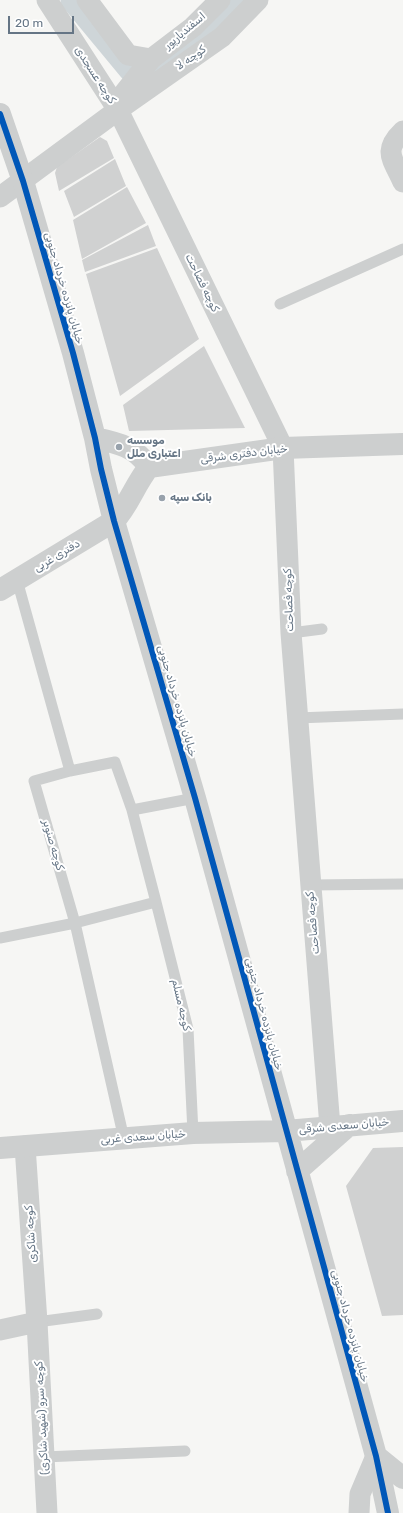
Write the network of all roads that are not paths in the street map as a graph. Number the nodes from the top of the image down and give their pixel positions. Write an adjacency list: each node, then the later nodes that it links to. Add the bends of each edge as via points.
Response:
1 (47, 0): 6 (street, کوچه عسجدی)
2 (87, 0): 5 (street, via 128,55)
3 (220, 0): 5 (street, اسفندیارپور, via 193,27)
4 (258, 0): 6 (street, کوچه لا, via 222,36)
5 (150, 59): 6 (street, اسفندیارپور)
6 (121, 101): 9 (street); 16 (street, کوچه فصاحت)
7 (0, 114): 9 (street, خیابان پانزده خرداد جنوبی)
8 (403, 132): 10 (street, via 390,148)
9 (23, 181): 11 (street); 14 (street, خیابان پانزده خرداد جنوبی)
10 (403, 182)
11 (0, 197)
12 (403, 249): 13 (lane)
13 (280, 304)
14 (95, 438): 17 (street, via 130,449 142,457); 18 (street, خیابان پانزده خرداد جنوبی)
15 (403, 444): 16 (street, خیابان دفتری شرقی)
16 (283, 448): 17 (street, خیابان دفتری شرقی); 21 (street, کوچه فصاحت)
17 (150, 467): 18 (street)
18 (114, 521): 19 (street, دفتری غربی); 25 (street, خیابان پانزده خرداد جنوبی)
19 (9, 585): 24 (lane)
20 (322, 629): 21 (lane)
21 (291, 633): 23 (street, کوچه فصاحت)
22 (403, 714): 23 (lane)
23 (297, 718): 28 (street, کوچه فصاحت)
24 (70, 771): 26 (lane, کوچه مسلم, via 115,762); 30 (lane, کوچه صنوبر, via 34,780)
25 (195, 798): 26 (lane); 34 (street, خیابان پانزده خرداد جنوبی)
26 (132, 810): 29 (lane, کوچه مسلم)
27 (403, 884): 28 (lane)
28 (310, 885): 33 (street, کوچه فصاحت)
29 (156, 902): 30 (lane); 35 (lane, کوچه مسلم, via 188,1029)
30 (75, 923): 31 (lane); 36 (lane, کوچه صنوبر)
31 (0, 938)
32 (403, 1121): 33 (street, خیابان سعدی شرقی)
33 (340, 1126): 34 (street, خیابان سعدی شرقی); 39 (street)
34 (286, 1131): 35 (street, خیابان سعدی غربی); 39 (street, خیابان پانزده خرداد جنوبی)
35 (193, 1133): 36 (street, خیابان سعدی غربی)
36 (124, 1139): 37 (street, خیابان سعدی غربی)
37 (25, 1146): 38 (street, خیابان سعدی غربی); 41 (street, کوچه شاکری)
38 (0, 1148)
39 (297, 1171): 44 (street, خیابان پانزده خرداد جنوبی)
40 (97, 1314): 41 (lane)
41 (37, 1322): 42 (street); 45 (street, کوچه سرو (شهید شاکری))
42 (0, 1330)
43 (185, 1451): 45 (lane)
44 (376, 1456): 46 (street); 48 (street, via 360,1494); 49 (street, خیابان پانزده خرداد جنوبی)
45 (44, 1457): 47 (street, کوچه سرو (شهید شاکری))
46 (403, 1478)
47 (47, 1513)
48 (359, 1513)
49 (388, 1513)

